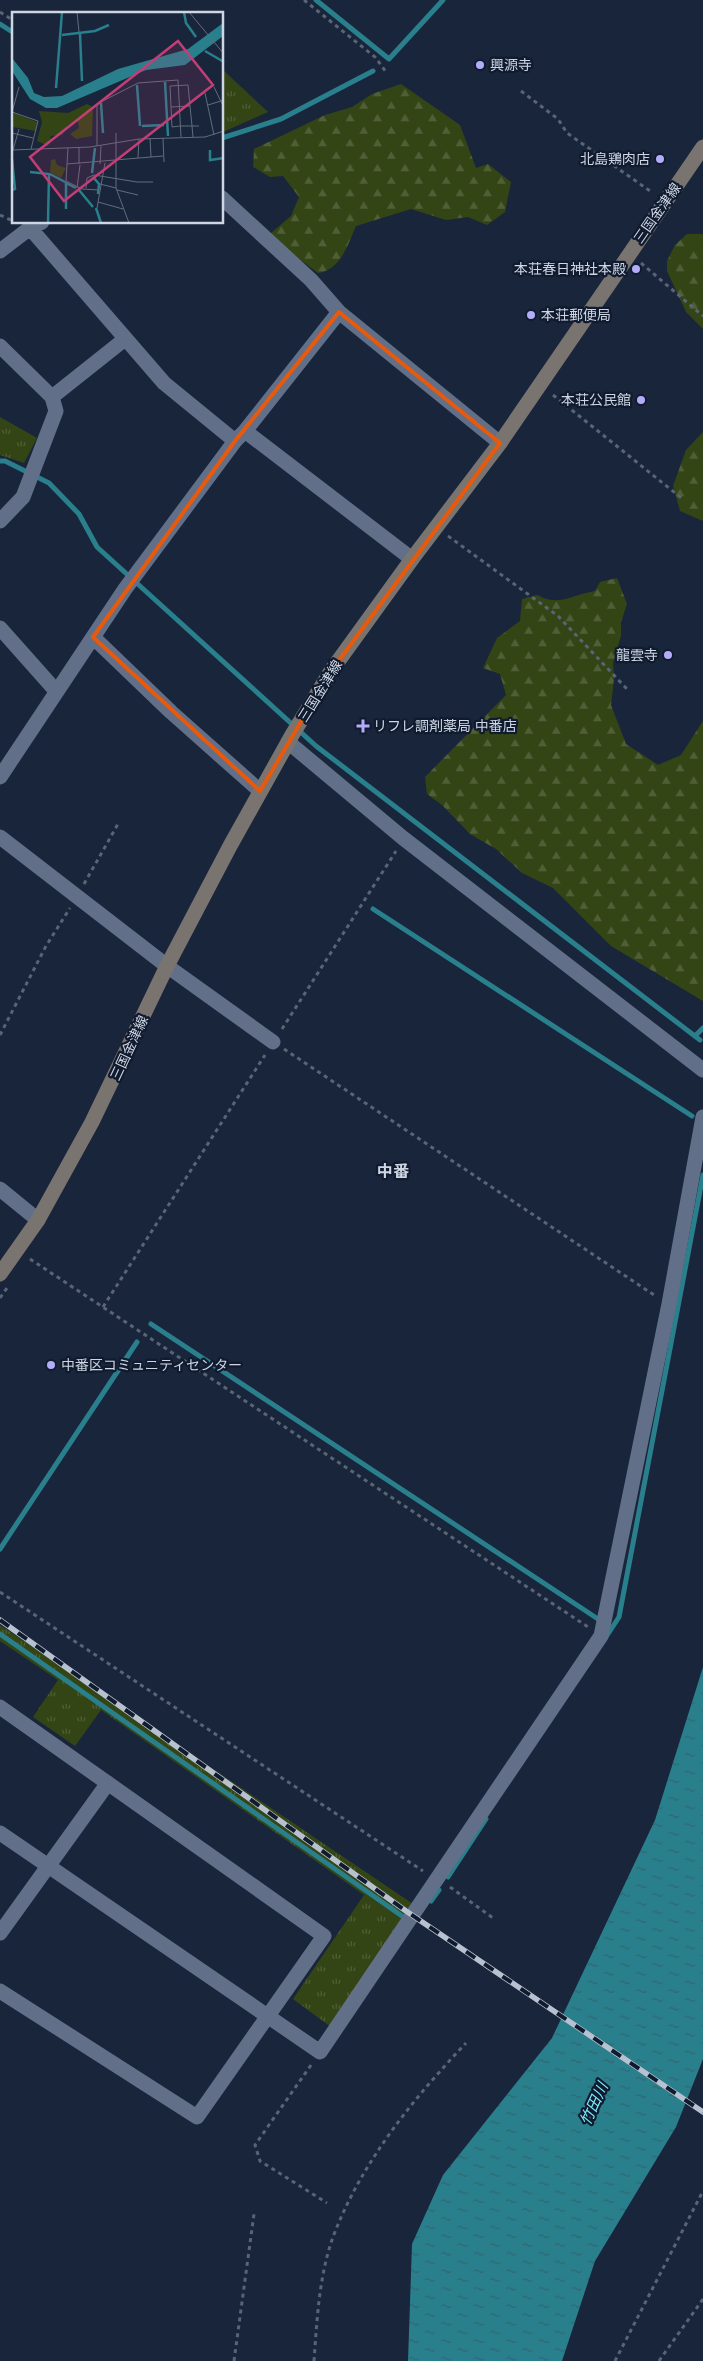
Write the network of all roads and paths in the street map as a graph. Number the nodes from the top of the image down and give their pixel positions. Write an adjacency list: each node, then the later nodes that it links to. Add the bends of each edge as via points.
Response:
1 (304, 0): 4 (path, via 375,57)
2 (0, 12): 3 (path)
3 (12, 20)
4 (386, 72)
5 (521, 91): 8 (path, via 558,119 567,133)
6 (703, 147): 8 (main road, 三国金津線)
7 (224, 200): 14 (street, via 312,280)
8 (666, 202): 13 (main road, 三国金津線)
9 (0, 215): 10 (path)
10 (12, 220)
11 (36, 225): 12 (street); 16 (street)
12 (0, 251)
13 (629, 253): 15 (path); 18 (main road, 三国金津線)
14 (339, 312): 20 (street); 21 (street)
15 (703, 316)
16 (125, 339): 19 (street); 20 (street, via 164,383)
17 (0, 346): 19 (street)
18 (540, 385): 21 (main road, 三国金津線); 22 (path)
19 (52, 397): 23 (street, via 56,411 23,497)
20 (240, 436): 25 (street); 27 (street)
21 (500, 444): 24 (main road, 三国金津線)
22 (684, 500)
23 (0, 522)
24 (437, 528): 25 (main road, 三国金津線); 28 (path, via 558,616)
25 (412, 559): 30 (main road, 三国金津線, via 331,671)
26 (0, 628): 29 (street)
27 (93, 637): 29 (street); 32 (street)
28 (627, 689)
29 (56, 692): 31 (street)
30 (290, 739): 32 (main road, 三国金津線); 35 (street)
31 (0, 777)
32 (260, 791): 37 (main road, 三国金津線)
33 (118, 824): 36 (path)
34 (0, 837): 36 (street)
35 (403, 838): 39 (path); 40 (street)
36 (77, 897): 37 (street); 38 (path, via 46,946)
37 (167, 966): 39 (street); 43 (main road, 三国金津線, via 115,1076)
38 (0, 1035)
39 (273, 1042): 46 (path); 47 (path)
40 (703, 1070)
41 (703, 1117): 46 (street)
42 (0, 1189): 43 (street)
43 (38, 1220): 44 (main road, 三国金津線)
44 (16, 1250): 45 (main road, 三国金津線); 47 (path)
45 (0, 1274)
46 (669, 1304): 49 (street)
47 (103, 1307): 49 (path)
48 (0, 1592): 54 (path)
49 (601, 1636): 54 (street)
50 (0, 1707): 51 (street)
51 (108, 1783): 53 (street); 58 (street, via 324,1936)
52 (0, 1833): 53 (street)
53 (48, 1866): 56 (street); 58 (street)
54 (438, 1879): 55 (path); 60 (street)
55 (493, 1918)
56 (0, 1933)
57 (0, 1991): 58 (street, via 197,2117)
58 (268, 2018): 60 (street)
59 (466, 2043): 66 (path, via 402,2116 356,2189 334,2237 324,2271)
60 (320, 2052): 62 (path, via 255,2145 260,2161)
61 (703, 2191): 67 (path)
62 (326, 2203)
63 (254, 2214): 65 (path)
64 (703, 2299): 68 (path)
65 (234, 2361)
66 (314, 2361)
67 (615, 2361)
68 (659, 2361)

